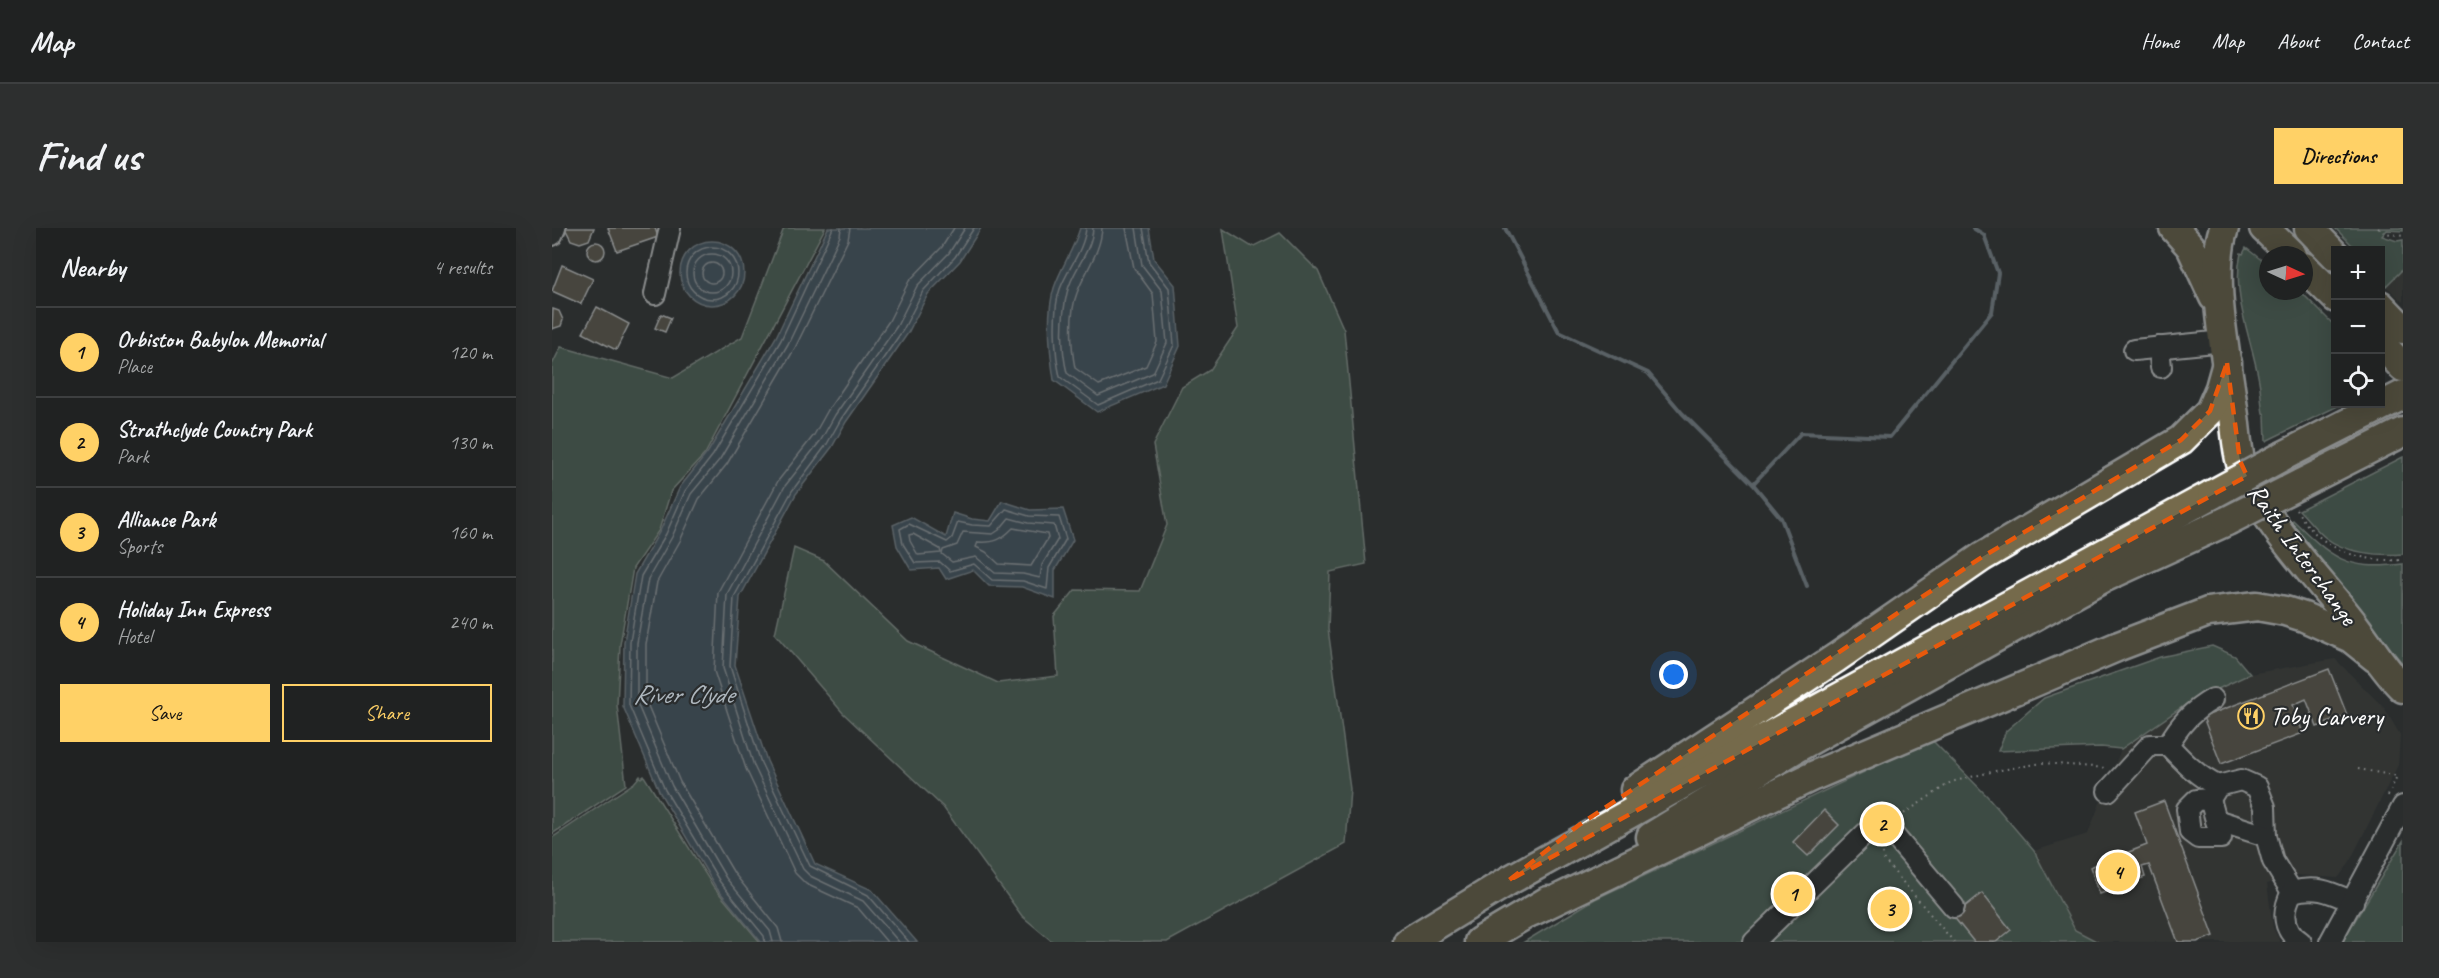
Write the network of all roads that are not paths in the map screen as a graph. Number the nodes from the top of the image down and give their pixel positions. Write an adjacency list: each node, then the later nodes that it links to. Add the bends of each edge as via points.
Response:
1 (555, 228): 7 (street)
2 (670, 228): 12 (street)
3 (2174, 228): 14 (highway, via 2198,259)
4 (2264, 228): 8 (highway)
5 (2309, 228): 9 (highway)
6 (2222, 234): 14 (highway, Raith Interchange, via 2218,253)
7 (552, 235)
8 (2283, 246)
9 (2331, 251)
10 (2313, 276): 11 (highway)
11 (2331, 293)
12 (655, 294)
13 (2385, 310): 15 (highway)
14 (2220, 313): 19 (highway, Raith Interchange)
15 (2403, 329)
16 (2159, 348): 18 (street); 19 (street); 20 (street)
17 (2385, 348): 21 (highway)
18 (2134, 350)
19 (2226, 352): 24 (highway, Raith Interchange, via 2240,461 2254,491); 33 (highway, via 2220,388 2210,411 2181,440 1982,557 1712,741 1579,825)
20 (2161, 367)
21 (2403, 367)
22 (2401, 396): 33 (highway, bridge, via 2029,592)
23 (2403, 432): 37 (highway, bridge, via 2228,521 2103,578 1796,748)
24 (2376, 658): 25 (highway, Raith Interchange); 37 (highway, via 2351,638 2285,611 2257,606 2208,612 1813,776)
25 (2402, 688)
26 (2212, 699): 27 (street, via 2193,711)
27 (2168, 745): 28 (street, via 2150,745); 29 (street)
28 (2108, 791)
29 (2214, 792): 31 (street); 31 (street, via 2187,809 2190,832 2198,838 2221,837); 32 (street, via 2241,780 2258,787 2265,807)
30 (2403, 806): 35 (street)
31 (2216, 820): 32 (street)
32 (2266, 836): 34 (street, via 2273,861)
33 (1508, 881): 38 (highway)
34 (2292, 892): 35 (street, via 2307,888 2328,891); 41 (street, via 2284,919 2288,930)
35 (2353, 902): 42 (street)
36 (1954, 907): 40 (street, via 1882,826 1871,828)
37 (1533, 910): 39 (highway)
38 (1408, 942)
39 (1479, 942)
40 (1754, 942)
41 (2301, 942)
42 (2331, 942)

